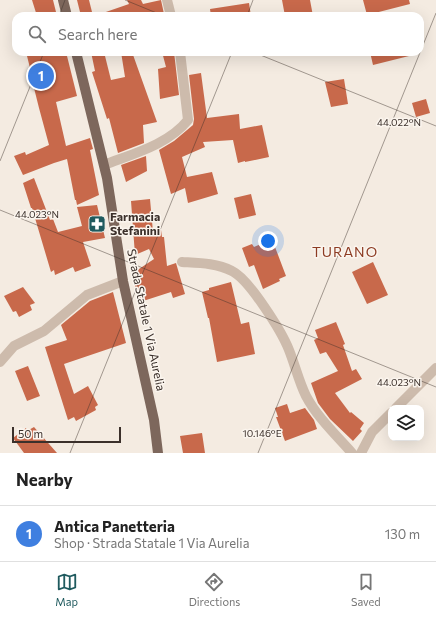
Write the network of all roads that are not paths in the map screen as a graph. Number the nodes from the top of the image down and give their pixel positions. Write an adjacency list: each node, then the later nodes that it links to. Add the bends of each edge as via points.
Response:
1 (63, 0): 3 (main road)
2 (167, 0): 4 (street)
3 (66, 12)
4 (170, 12)
5 (77, 56): 7 (main road, Strada Statale 1 Via Aurelia)
6 (180, 56): 7 (street, via 188,120 171,136)
7 (104, 165): 9 (main road, Strada Statale 1 Via Aurelia)
8 (182, 262): 16 (street, via 210,263 234,271 246,282 289,348 305,394 313,407)
9 (123, 281): 10 (street, via 87,295 44,331); 15 (main road, Strada Statale 1 Via Aurelia, via 154,420)
10 (4, 350): 11 (street)
11 (0, 362)
12 (436, 368): 13 (street)
13 (399, 405)
14 (388, 415): 17 (street, via 372,432)
15 (158, 453)
16 (352, 453)
17 (361, 453)

